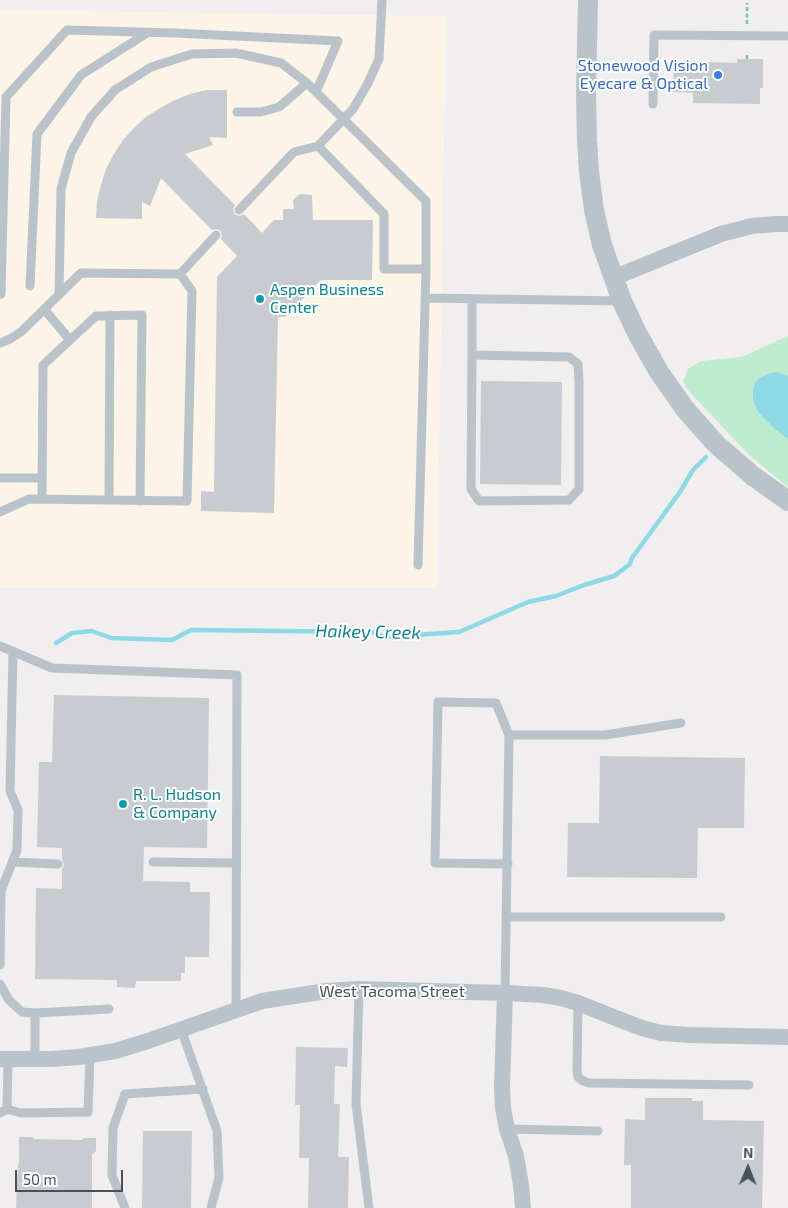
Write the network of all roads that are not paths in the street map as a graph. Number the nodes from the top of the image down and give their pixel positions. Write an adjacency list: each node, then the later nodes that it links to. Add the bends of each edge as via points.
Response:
1 (382, 0): 9 (lane, via 379,59 353,109)
2 (588, 0): 16 (street, via 586,94 589,172 602,246)
3 (147, 33): 6 (lane, via 338,41); 17 (lane, via 81,75 37,134); 18 (lane, via 66,30 6,97)
4 (788, 36): 7 (lane, via 654,35)
5 (306, 84): 6 (lane); 8 (lane, via 279,106 261,112); 19 (lane, via 281,62 236,53 192,54 151,67 115,90 91,117 70,153 61,189)
6 (316, 92): 9 (lane)
7 (653, 104)
8 (237, 112)
9 (343, 119): 10 (lane); 14 (lane, via 426,201)
10 (318, 146): 11 (lane, via 294,152); 14 (lane, via 384,214 384,268)
11 (239, 210)
12 (788, 224): 16 (street, via 752,226 721,234)
13 (216, 235): 15 (lane)
14 (426, 269): 20 (lane)
15 (180, 274): 19 (lane, via 81,273); 32 (lane, via 192,291 187,501)
16 (613, 278): 22 (street)
17 (30, 286)
18 (1, 294)
19 (59, 295): 23 (lane)
20 (425, 298): 21 (lane); 35 (lane)
21 (472, 299): 22 (lane); 27 (lane)
22 (622, 301): 33 (street, via 659,372 685,409 716,444)
23 (44, 309): 25 (lane); 26 (lane, via 22,331)
24 (110, 315): 25 (lane, via 96,316); 31 (lane); 32 (lane, via 142,315)
25 (70, 340): 29 (lane, via 44,365)
26 (0, 343)
27 (472, 355): 27 (lane, via 471,490 479,501 569,500 579,490 578,364 568,357)
28 (0, 478): 29 (lane)
29 (42, 478): 30 (lane)
30 (42, 499): 31 (lane); 34 (lane, via 29,499)
31 (109, 500): 32 (lane)
32 (140, 501)
33 (788, 501)
34 (0, 512)
35 (418, 565)
36 (0, 646): 37 (lane)
37 (13, 651): 40 (lane, via 10,791 18,810 17,850); 42 (lane, via 52,668 237,675)
38 (681, 723): 39 (lane, via 605,735)
39 (509, 735): 44 (lane); 44 (lane, via 496,703 438,702 435,863)
40 (12, 862): 43 (lane); 47 (lane, via 1,891)
41 (153, 862): 42 (lane)
42 (236, 863): 53 (lane)
43 (58, 864)
44 (508, 864): 46 (lane)
45 (721, 916): 46 (lane)
46 (506, 917): 50 (lane)
47 (0, 965)
48 (0, 984): 54 (lane, via 9,1000 22,1012)
49 (359, 990): 50 (street, West Tacoma Street); 53 (street, West Tacoma Street, via 326,990 294,995); 67 (lane, via 356,1104)
50 (504, 993): 51 (street, West Tacoma Street, via 543,995); 63 (street, via 502,1087)
51 (578, 1003): 56 (street, West Tacoma Street, via 661,1032); 60 (lane, via 577,1071 583,1081)
52 (108, 1009): 54 (lane)
53 (236, 1010): 55 (street, West Tacoma Street)
54 (35, 1013): 59 (lane)
55 (181, 1029): 57 (street, West Tacoma Street); 61 (lane)
56 (788, 1036)
57 (90, 1056): 59 (street, West Tacoma Street); 62 (lane, via 88,1112)
58 (4, 1059): 59 (street, West Tacoma Street); 62 (lane)
59 (35, 1059)
60 (749, 1086)
61 (203, 1089): 65 (lane, via 125,1094 113,1128 112,1175); 66 (lane, via 217,1131 219,1178)
62 (3, 1111)
63 (507, 1129): 64 (lane); 68 (street, via 516,1156)
64 (598, 1131)
65 (125, 1208)
66 (211, 1208)
67 (369, 1208)
68 (523, 1208)

